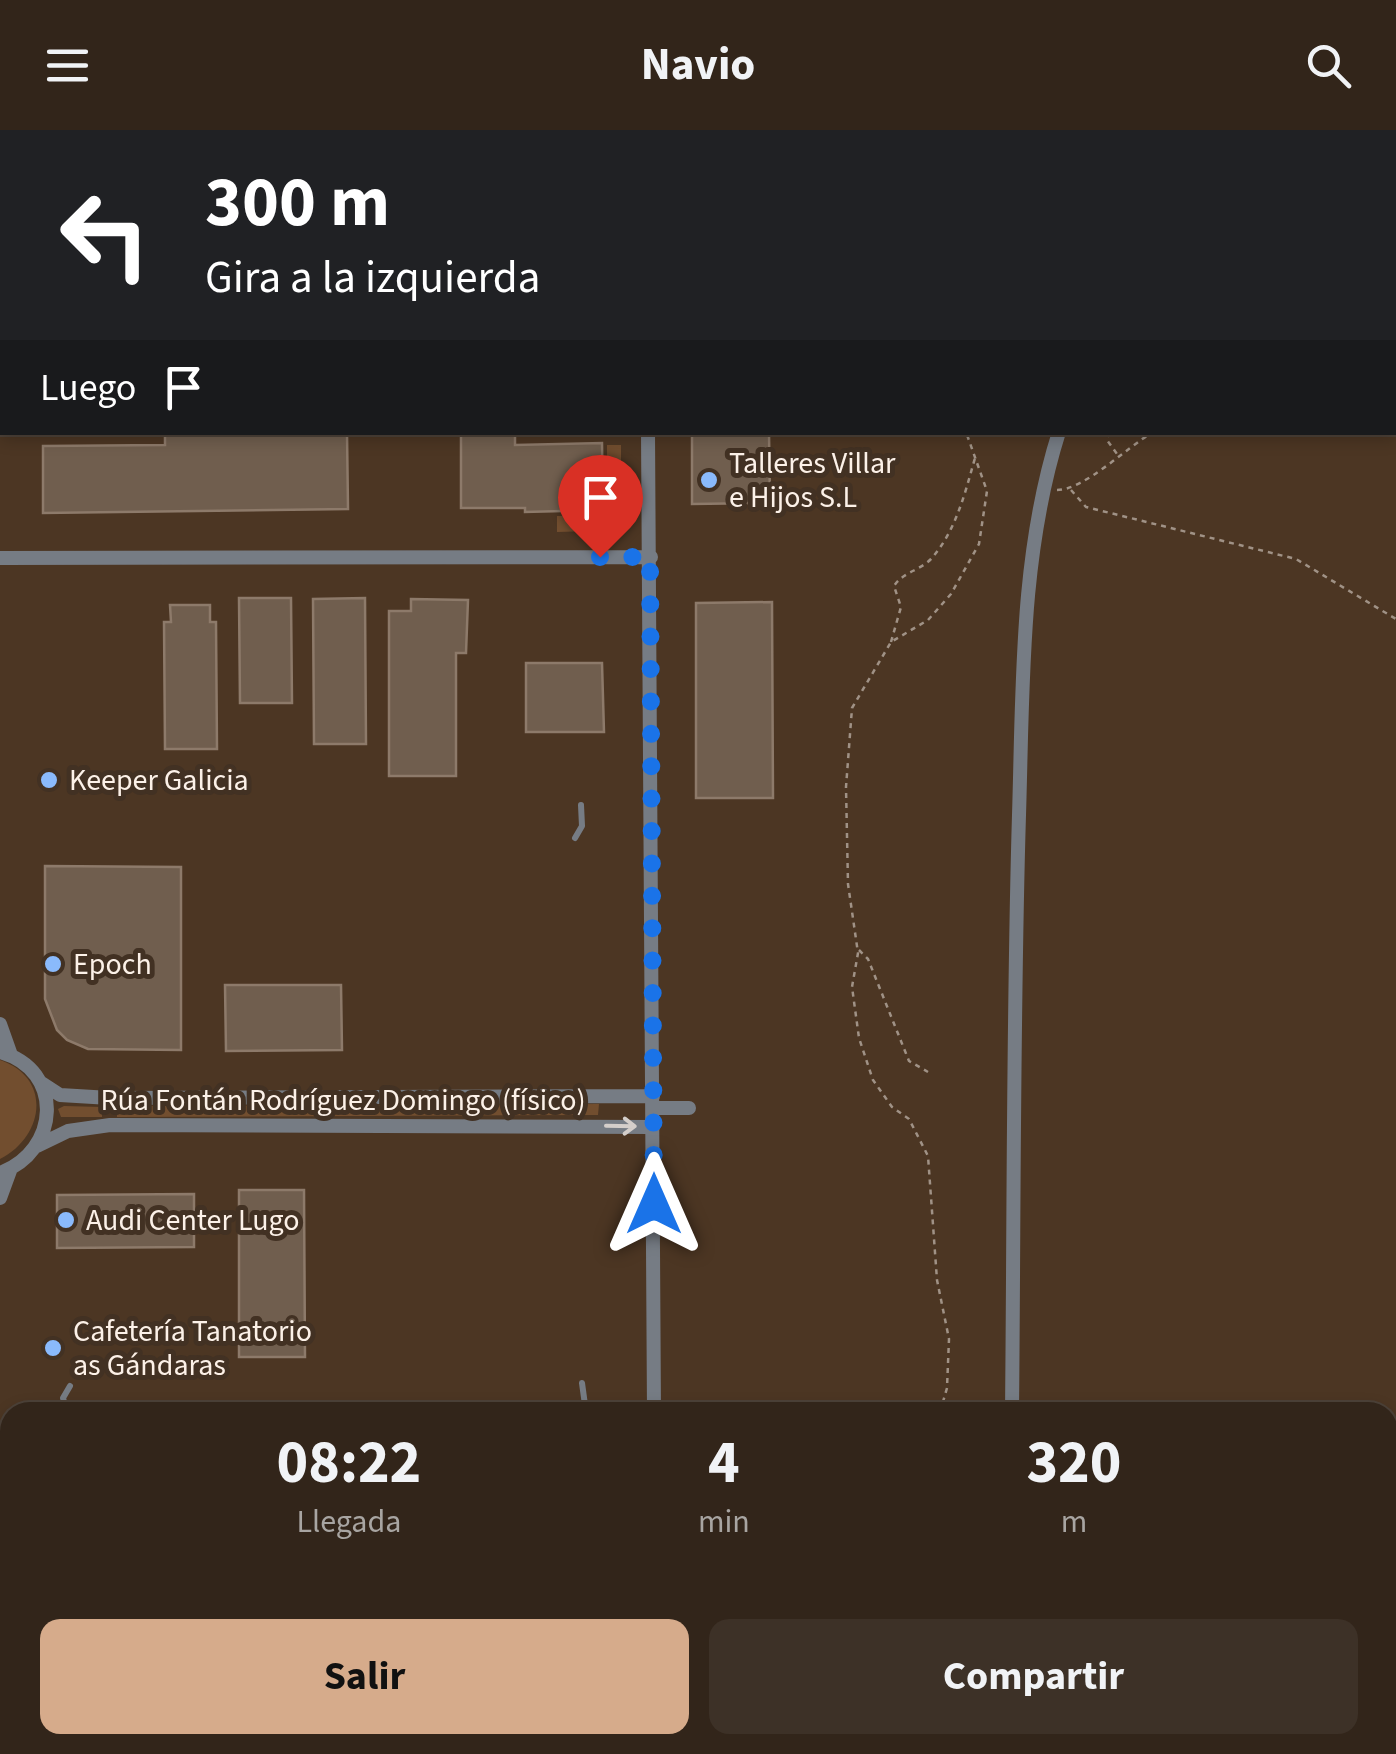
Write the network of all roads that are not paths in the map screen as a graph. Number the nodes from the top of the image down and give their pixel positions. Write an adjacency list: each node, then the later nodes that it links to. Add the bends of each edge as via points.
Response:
1 (648, 435): 3 (street)
2 (1058, 435): 21 (street, via 1031,564 1024,659)
3 (650, 557): 4 (street); 10 (street)
4 (0, 558)
5 (581, 805): 6 (lane)
6 (575, 838)
7 (0, 1024): 8 (street)
8 (6, 1053): 9 (street)
9 (40, 1082): 10 (street, Rúa Fontán Rodríguez Domingo (físico), via 60,1095 110,1098); 13 (street, via 47,1121)
10 (653, 1102): 11 (street, Rúa Fontán Rodríguez Domingo (físico)); 12 (street)
11 (690, 1108)
12 (653, 1127): 13 (street, Rúa Fontán Rodríguez Domingo (físico), one-way to 12, via 68,1131 110,1125); 20 (street)
13 (37, 1146): 14 (street, Rúa Fontán Rodríguez Domingo (físico))
14 (6, 1170): 15 (street)
15 (0, 1198)
16 (582, 1383): 19 (lane)
17 (70, 1386): 18 (lane)
18 (64, 1402)
19 (585, 1402)
20 (654, 1402)
21 (1012, 1402)

